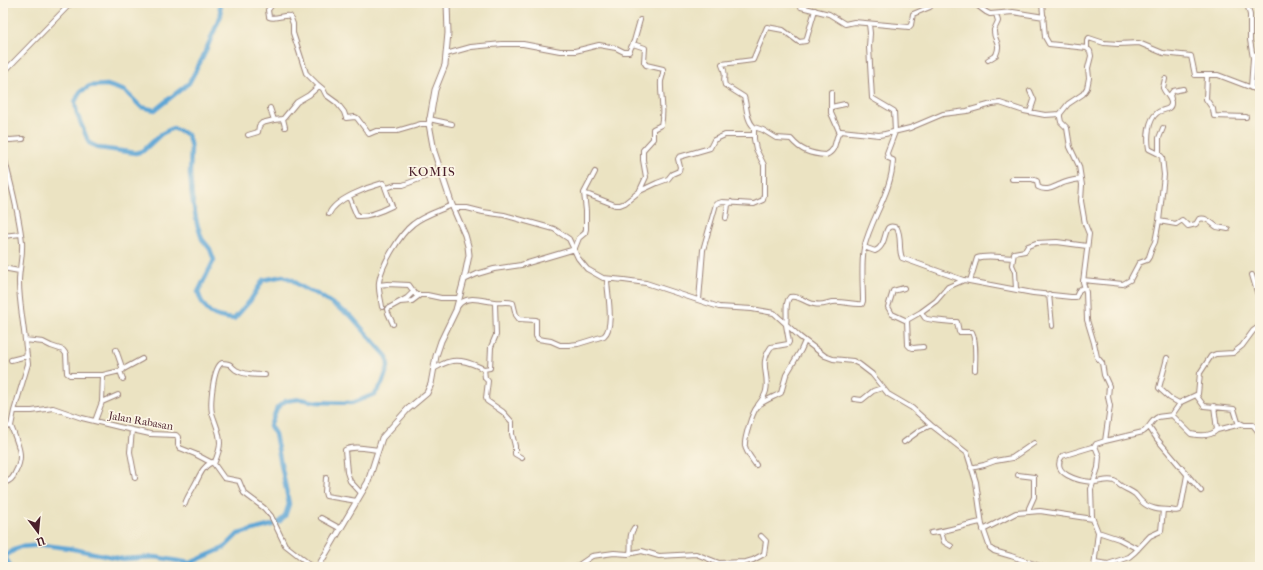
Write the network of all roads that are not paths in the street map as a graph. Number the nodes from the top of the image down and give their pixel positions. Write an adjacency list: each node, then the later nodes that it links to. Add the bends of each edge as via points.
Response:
1 (71, 3): 20 (street)
2 (272, 3): 23 (street, via 268,10 270,18 288,15 291,17 292,32 306,70)
3 (447, 3): 16 (main road)
4 (799, 3): 9 (street, via 801,7)
5 (932, 3): 13 (street, via 930,7 913,14 909,27)
6 (974, 3): 10 (street, via 986,12)
7 (1042, 3): 11 (street)
8 (1247, 3): 18 (street)
9 (815, 10): 13 (street, via 829,14 845,24); 43 (street, via 806,41 799,42 783,30 768,27 753,60 722,64 726,73 725,85 744,97)
10 (996, 14): 11 (street, via 1013,12); 19 (street, via 998,21 994,33 999,48 996,55)
11 (1044, 17): 15 (street, via 1045,38 1049,44)
12 (640, 20): 14 (street)
13 (869, 24): 46 (street, via 872,98 894,111)
14 (633, 44): 16 (street, via 627,53 599,45 575,51 560,51 523,44 502,44 471,47); 59 (street, via 645,48 646,65 664,71 661,82 662,121 661,125 652,128 653,139 643,150 646,177)
15 (1087, 48): 21 (street, via 1090,38 1104,43 1139,43 1163,53 1191,56 1194,75); 34 (street, via 1091,56 1087,88)
16 (446, 54): 39 (main road)
17 (1260, 54): 18 (street)
18 (1253, 55): 24 (street)
19 (988, 60)
20 (3, 73)
21 (1207, 76): 24 (street, via 1218,75); 35 (street, via 1206,99 1213,109 1214,116)
22 (1165, 79): 29 (street, via 1163,88)
23 (319, 86): 38 (street, via 297,102); 39 (street, via 338,103 346,118 357,118 369,134 376,131 397,131)
24 (1251, 88): 27 (street)
25 (1183, 89): 29 (street, via 1172,92)
26 (1030, 91): 33 (street, via 1034,100)
27 (1260, 91)
28 (831, 92): 31 (street)
29 (1170, 102): 52 (street, via 1168,109 1156,113 1150,124 1149,149)
30 (845, 104): 31 (street)
31 (831, 107): 45 (street)
32 (270, 108): 37 (street)
33 (1030, 112): 34 (street); 46 (street, via 992,104 943,114)
34 (1060, 114): 57 (street, via 1061,122 1068,131 1072,152 1079,164)
35 (1246, 117)
36 (3, 118): 40 (street)
37 (274, 120): 38 (street); 47 (street, via 262,123 258,132)
38 (283, 120): 42 (street)
39 (429, 122): 41 (street); 54 (main road, via 434,151)
40 (3, 124)
41 (452, 124)
42 (285, 127)
43 (754, 127): 45 (street, via 776,138 791,139 801,149 824,155 835,148); 48 (street)
44 (1163, 128): 52 (street, via 1159,138)
45 (839, 131): 46 (street, via 879,135)
46 (895, 132): 71 (street, via 887,153 888,158 893,160 890,180)
47 (248, 135)
48 (754, 135): 59 (street, via 726,135 714,140 710,148 679,157 679,171 672,174 668,180 657,182); 62 (street, via 756,148 764,165 763,200 754,204)
49 (3, 139): 50 (street)
50 (23, 139)
51 (3, 152): 53 (street)
52 (1159, 154): 66 (street, via 1163,160 1164,175)
53 (4, 160): 68 (street)
54 (441, 171): 58 (street, via 403,185); 63 (main road)
55 (595, 172): 60 (street)
56 (1012, 179): 57 (street, via 1032,179 1043,190)
57 (1081, 179): 70 (street, via 1081,201 1089,234)
58 (386, 187): 61 (street, via 382,183); 61 (street, via 392,206 379,212 357,216)
59 (640, 191): 60 (street, via 625,203 615,205)
60 (584, 193): 72 (street, via 586,229)
61 (349, 197): 64 (street, via 333,207)
62 (731, 202): 65 (street); 90 (street, via 716,204 703,250)
63 (453, 206): 72 (street, via 504,215 554,228 565,235); 78 (main road, via 468,246 469,255); 82 (street, via 416,222 408,229 390,254)
64 (329, 214)
65 (726, 218)
66 (1159, 221): 67 (street, via 1176,224 1182,220 1188,226 1203,218 1217,227); 80 (street, via 1149,257 1138,264 1130,280 1119,285)
67 (1228, 229)
68 (21, 234): 69 (street); 75 (street, via 22,254)
69 (3, 236)
70 (1087, 246): 73 (street, via 1063,242 1036,243 1028,246 1025,251 1014,253); 80 (street)
71 (864, 247): 79 (street, via 875,251 879,248 885,239 887,228 892,226 899,231 902,258); 99 (street, via 862,304 832,302 822,305 790,297 787,301)
72 (575, 248): 77 (street, via 578,258 587,269); 78 (street, via 521,265 494,269)
73 (1013, 258): 81 (street, via 977,258); 85 (street)
74 (3, 268): 75 (street)
75 (19, 271): 102 (street)
76 (1252, 275): 93 (street)
77 (607, 279): 90 (street, via 646,283); 92 (street, via 610,301 607,333 578,344 560,345 538,339 536,320 519,319 513,303)
78 (464, 280): 89 (main road)
79 (964, 280): 81 (street); 96 (street, via 948,288)
80 (1083, 280): 83 (street)
81 (970, 281): 85 (street)
82 (379, 285): 86 (street, via 409,286); 94 (street)
83 (1084, 287): 87 (street, via 1074,297); 136 (street, via 1087,320 1097,357 1102,363 1109,386 1110,406)
84 (904, 288): 97 (street, via 893,291 888,307 892,314)
85 (1016, 289): 87 (street)
86 (413, 292): 88 (street); 91 (street)
87 (1049, 294): 100 (street)
88 (421, 295): 89 (street); 91 (street, via 412,301)
89 (459, 298): 95 (main road)
90 (699, 300): 99 (street, via 719,307 764,311 774,314)
91 (400, 302): 98 (street, via 387,310)
92 (495, 302): 95 (street, via 469,299 462,302); 111 (street, via 496,335 491,347 490,368)
93 (1260, 302)
94 (382, 307)
95 (456, 310): 110 (main road, via 441,341)
96 (921, 312): 97 (street); 113 (street, via 928,320 956,322 959,332 972,332)
97 (907, 321): 104 (street, via 908,344 913,348)
98 (393, 324)
99 (786, 324): 103 (street); 124 (street, via 788,344 771,347 765,358 767,390)
100 (1052, 326)
101 (1260, 326): 118 (street, via 1233,353 1211,356 1200,373)
102 (25, 340): 106 (street); 115 (street, via 43,342 62,349 66,354 68,374)
103 (805, 340): 117 (street, via 829,358 859,364 872,374); 124 (street, via 786,375 781,393)
104 (923, 346)
105 (116, 350): 112 (street)
106 (28, 356): 109 (street); 125 (street, via 27,369)
107 (1167, 358): 122 (street, via 1159,388)
108 (142, 359): 112 (street)
109 (11, 360)
110 (433, 369): 111 (street, via 446,362 464,361); 140 (main road, via 431,384 423,397 384,435)
111 (484, 369): 141 (street, via 488,381 487,401 512,422 515,454)
112 (122, 370): 115 (street); 116 (street)
113 (975, 370)
114 (265, 374): 142 (street, via 253,375 236,370 230,364 219,365 214,376 212,410 220,442 219,452)
115 (103, 375): 121 (street)
116 (123, 379)
117 (882, 388): 120 (street, via 872,391 862,400); 130 (street, via 890,396 912,408)
118 (1196, 395): 122 (street); 123 (street, via 1204,406)
119 (118, 396): 121 (street)
120 (854, 399)
121 (102, 402): 127 (street)
122 (1179, 403): 126 (street)
123 (1214, 406): 128 (street, via 1234,409 1237,421); 134 (street)
124 (757, 407): 143 (street, via 745,444)
125 (14, 411): 127 (street, Jalan Rabasan, via 53,408); 129 (street)
126 (1172, 415): 132 (street, via 1157,418); 134 (street, via 1191,434 1209,435)
127 (95, 421): 133 (street, Jalan Rabasan)
128 (1242, 424): 134 (street); 135 (street, via 1253,424)
129 (11, 426): 131 (street); 150 (street, via 20,462 14,478)
130 (931, 426): 137 (street); 144 (street, via 966,452)
131 (3, 427)
132 (1148, 427): 136 (street, via 1143,432); 146 (street)
133 (132, 430): 142 (street, Jalan Rabasan, via 176,436 180,448); 147 (street, via 130,452)
134 (1217, 430)
135 (1260, 434)
136 (1105, 440): 139 (street)
137 (904, 442)
138 (1034, 443): 144 (street, via 1012,458)
139 (1095, 446): 149 (street, via 1099,462); 149 (street, via 1067,453 1060,459 1062,473)
140 (378, 450): 152 (main road, via 370,477); 152 (street, via 345,450 349,479)
141 (522, 458)
142 (213, 463): 154 (street, via 204,466); 172 (street, Jalan Rabasan, via 224,478 239,481 244,493 266,511 274,522 285,545)
143 (756, 465)
144 (971, 468): 159 (street, via 976,482)
145 (1018, 475): 156 (street, via 1034,478 1034,499)
146 (1187, 475): 151 (street); 155 (street, via 1181,508 1177,511)
147 (135, 478)
148 (326, 478): 153 (street, via 326,495)
149 (1093, 482): 155 (street, via 1115,481 1134,493 1145,505); 158 (street)
150 (3, 483)
151 (1201, 491)
152 (361, 493): 153 (main road)
153 (357, 501): 161 (main road)
154 (184, 504)
155 (1163, 510): 168 (street, via 1162,531 1150,536)
156 (1029, 512): 158 (street, via 1037,510); 162 (street, via 1016,513)
157 (321, 518): 161 (street)
158 (1093, 519): 164 (street)
159 (981, 522): 162 (street); 163 (street)
160 (634, 528): 169 (street, via 630,536)
161 (341, 529): 173 (main road)
162 (983, 530): 176 (street, via 992,550)
163 (941, 532): 165 (street); 167 (street, via 944,542)
164 (1098, 532): 168 (street); 171 (street)
165 (931, 533)
166 (761, 536): 170 (street, via 766,541 764,555 753,560)
167 (951, 546)
168 (1138, 549): 171 (street, via 1129,557)
169 (630, 553): 170 (street, via 642,551 659,556 696,554 719,563); 174 (street, via 614,552 594,556)
170 (733, 562): 175 (street)
171 (1095, 565)
172 (313, 567)
173 (318, 567)
174 (576, 567)
175 (735, 567)
176 (1043, 567)

